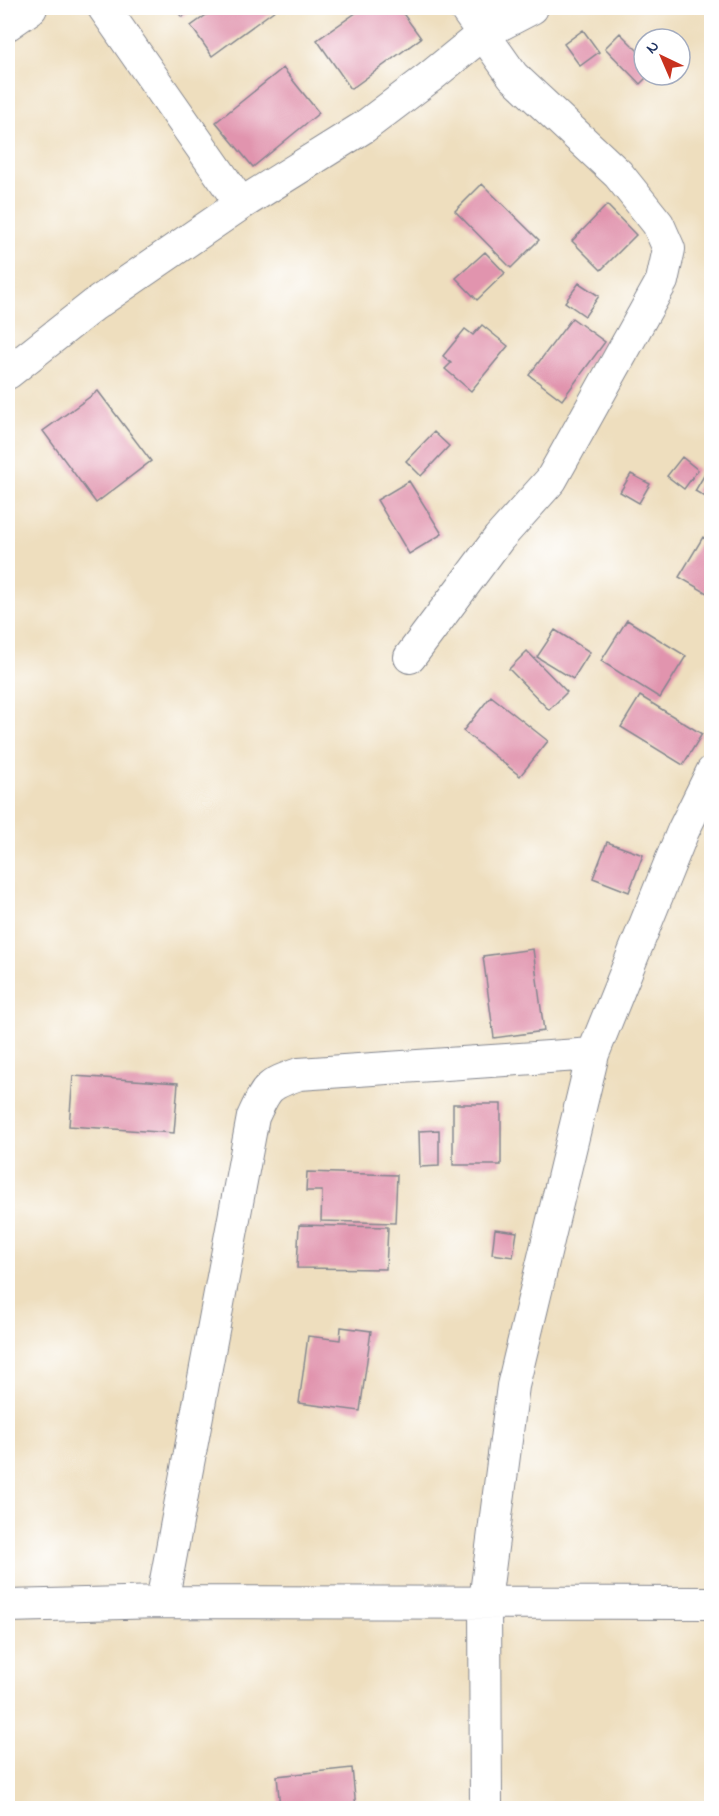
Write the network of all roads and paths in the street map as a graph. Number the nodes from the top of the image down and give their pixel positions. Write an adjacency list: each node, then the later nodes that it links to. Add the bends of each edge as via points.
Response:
1 (32, 8): 5 (street)
2 (104, 8): 7 (street)
3 (465, 8): 6 (street)
4 (532, 8): 6 (street)
5 (8, 24)
6 (484, 33): 7 (street, via 364,127); 9 (street, via 513,76 618,174 658,224 669,249 662,281 551,480 500,538)
7 (241, 204): 8 (street, via 94,305)
8 (8, 373)
9 (410, 657)
10 (711, 772): 11 (street, via 682,831)
11 (592, 1054): 12 (street, via 513,1386); 13 (street, via 299,1074 264,1092 253,1117)
12 (485, 1601): 13 (street); 14 (street); 16 (street)
13 (162, 1602): 15 (street)
14 (711, 1603)
15 (8, 1605)
16 (486, 1809)

